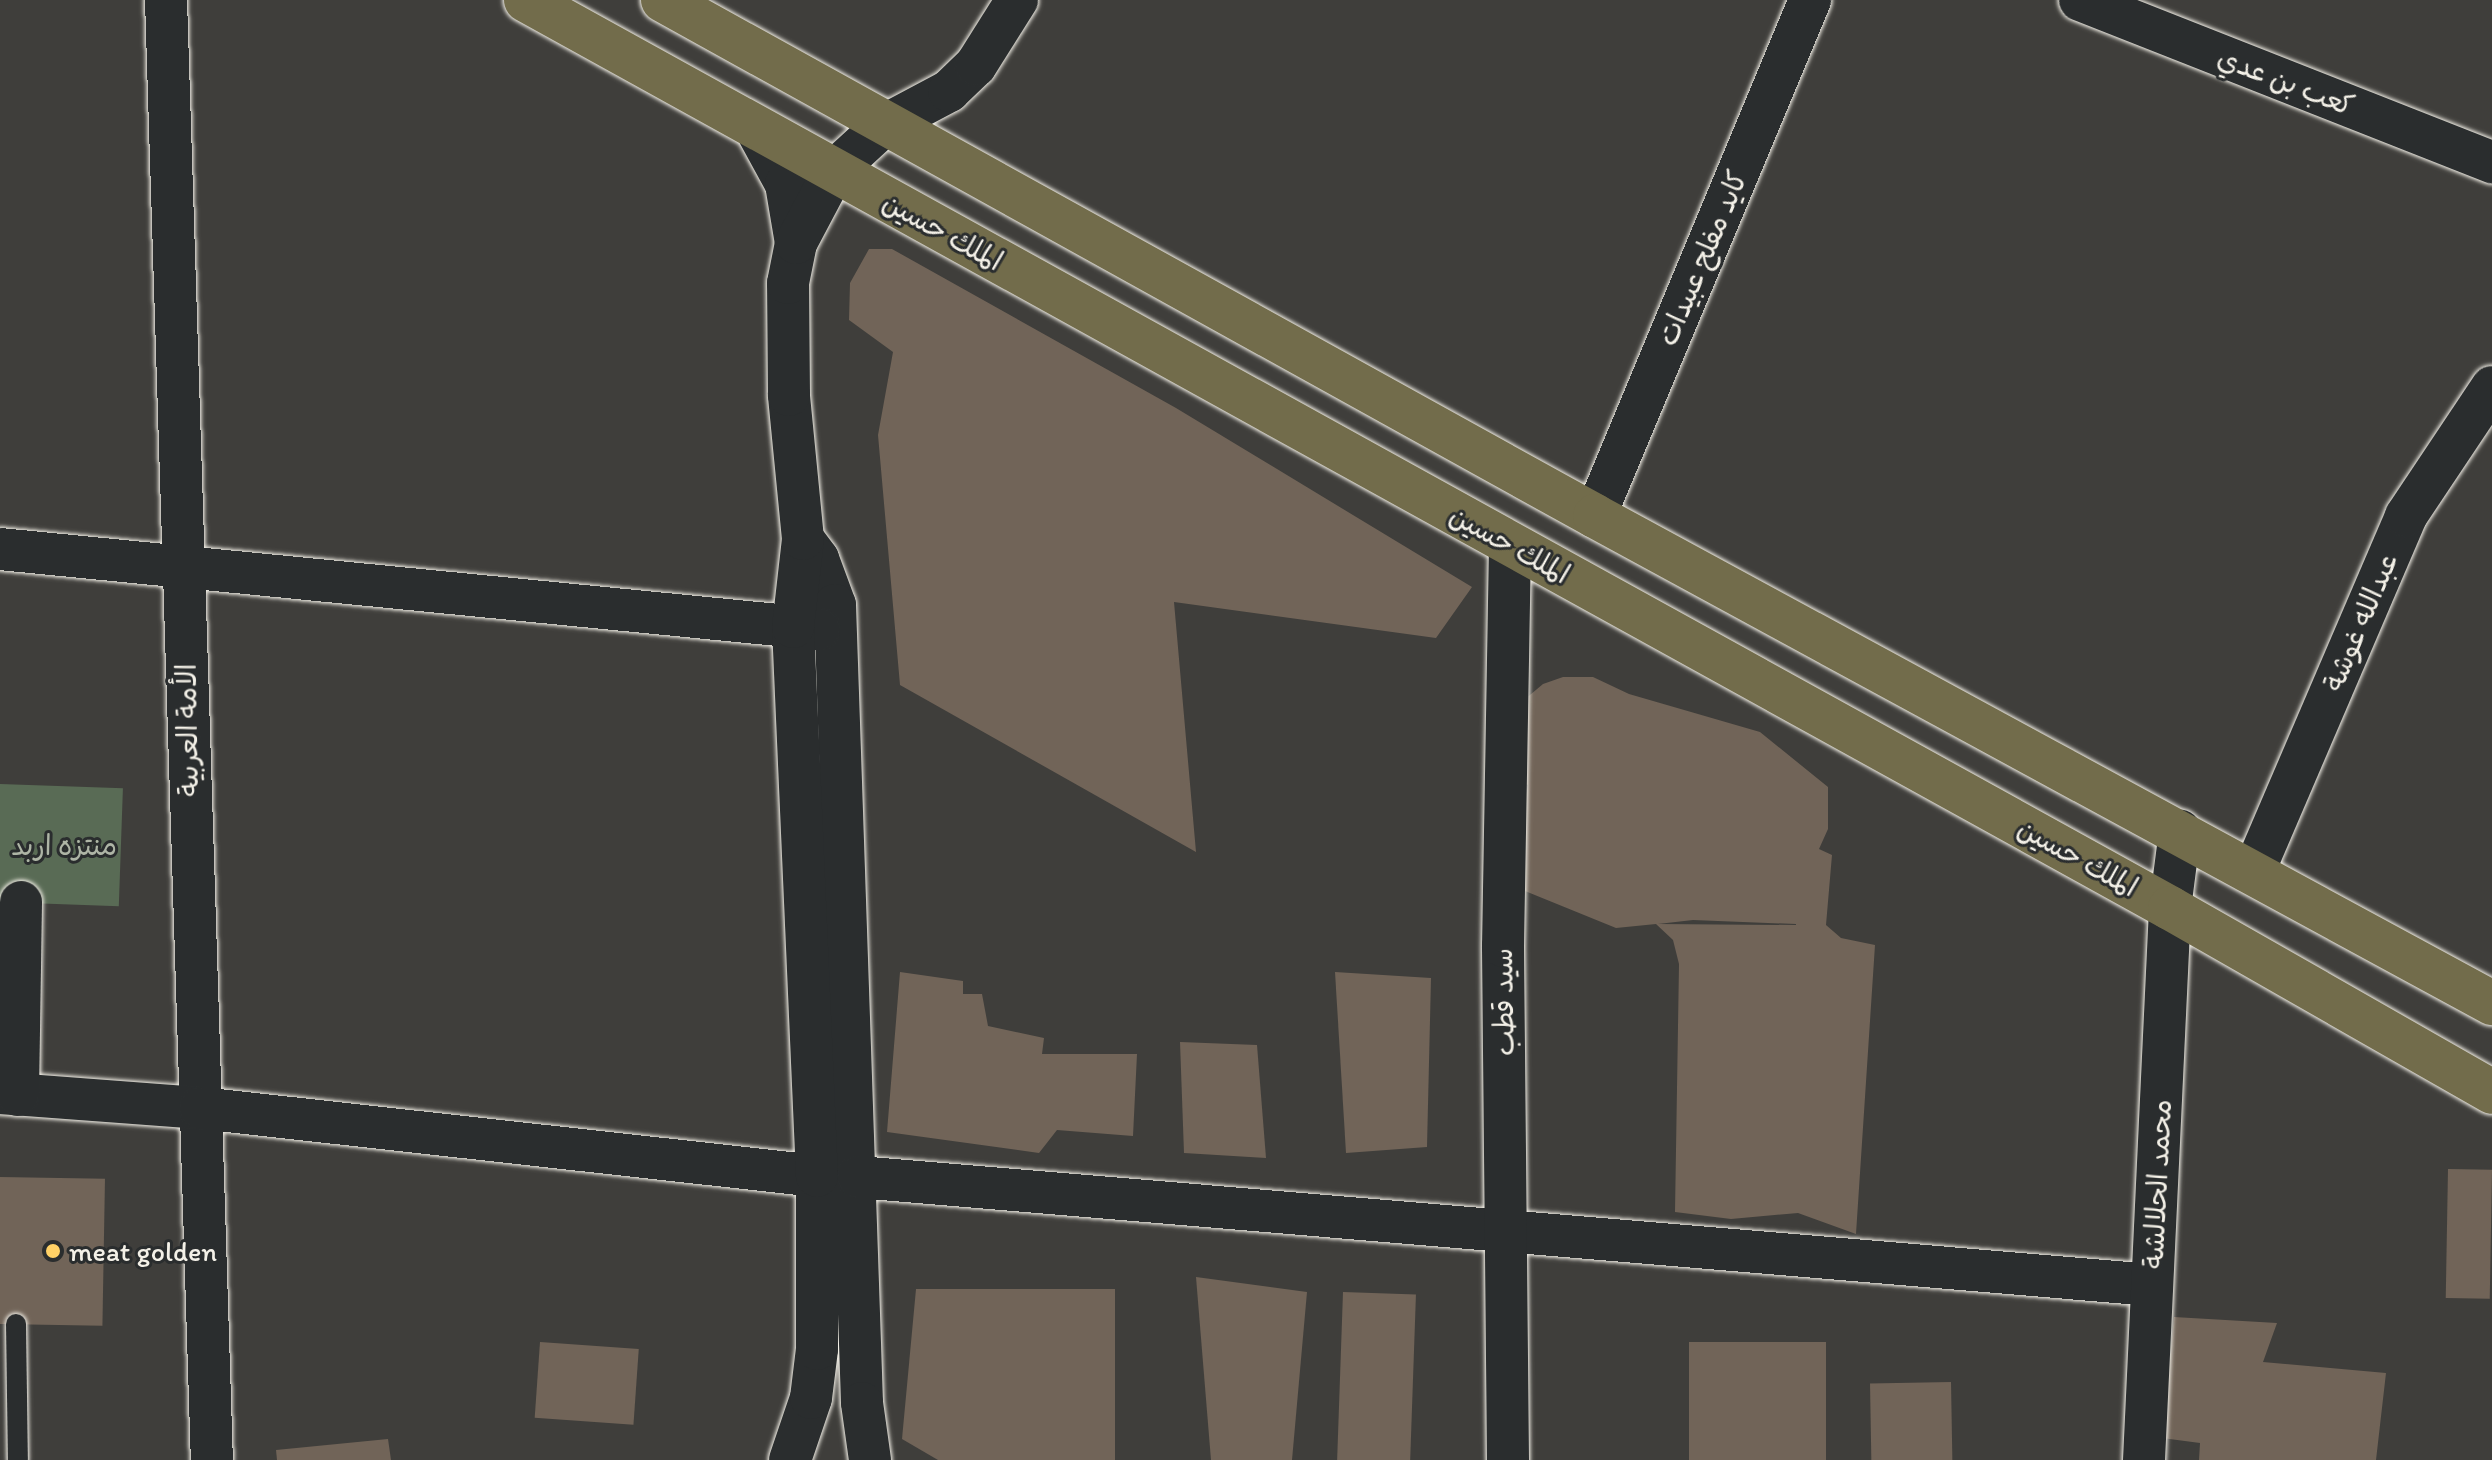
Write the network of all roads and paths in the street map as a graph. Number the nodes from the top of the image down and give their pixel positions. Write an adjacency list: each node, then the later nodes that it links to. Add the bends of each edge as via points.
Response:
1 (166, 0): 17 (street, الأمة العربية)
2 (526, 0): 8 (highway, الملك حسين)
3 (663, 0): 7 (highway)
4 (1017, 0): 7 (street, via 976,65 949,91)
5 (1810, 0): 13 (street, كايد مفلح عبيدات)
6 (2080, 0): 9 (street, كعب بن عدي)
7 (883, 126): 10 (street); 13 (highway)
8 (757, 131): 10 (highway, الملك حسين); 11 (street, via 786,184)
9 (2492, 162)
10 (834, 171): 11 (street); 15 (highway, الملك حسين)
11 (796, 243): 14 (street, via 788,283 789,395)
12 (2492, 387): 21 (street, عبدالله غوشة, via 2406,516)
13 (1595, 516): 20 (highway)
14 (803, 539): 18 (street); 19 (street, via 829,582)
15 (1510, 544): 23 (highway, الملك حسين); 30 (street, سيد قطب, via 1504,707)
16 (0, 549): 17 (street)
17 (185, 571): 18 (street); 27 (street, الأمة العربية)
18 (793, 627): 19 (street); 28 (street)
19 (836, 630): 29 (street)
20 (2180, 831): 21 (highway); 23 (street, محمد الحلالشة)
21 (2254, 871): 24 (highway)
22 (21, 902): 26 (street)
23 (2170, 908): 25 (highway, الملك حسين); 31 (street, محمد الحلالشة)
24 (2492, 1003)
25 (2492, 1092)
26 (9, 1094): 27 (street)
27 (200, 1108): 28 (street); 34 (street, الأمة العربية)
28 (817, 1176): 35 (street, via 817,1349 811,1398)
29 (858, 1177): 30 (street); 36 (street, via 861,1390)
30 (1506, 1229): 31 (street); 37 (street, سيد قطب)
31 (2152, 1285): 38 (street, محمد الحلالشة)
32 (16, 1324): 33 (lane)
33 (18, 1460)
34 (212, 1460)
35 (790, 1460)
36 (870, 1460)
37 (1508, 1460)
38 (2144, 1460)

